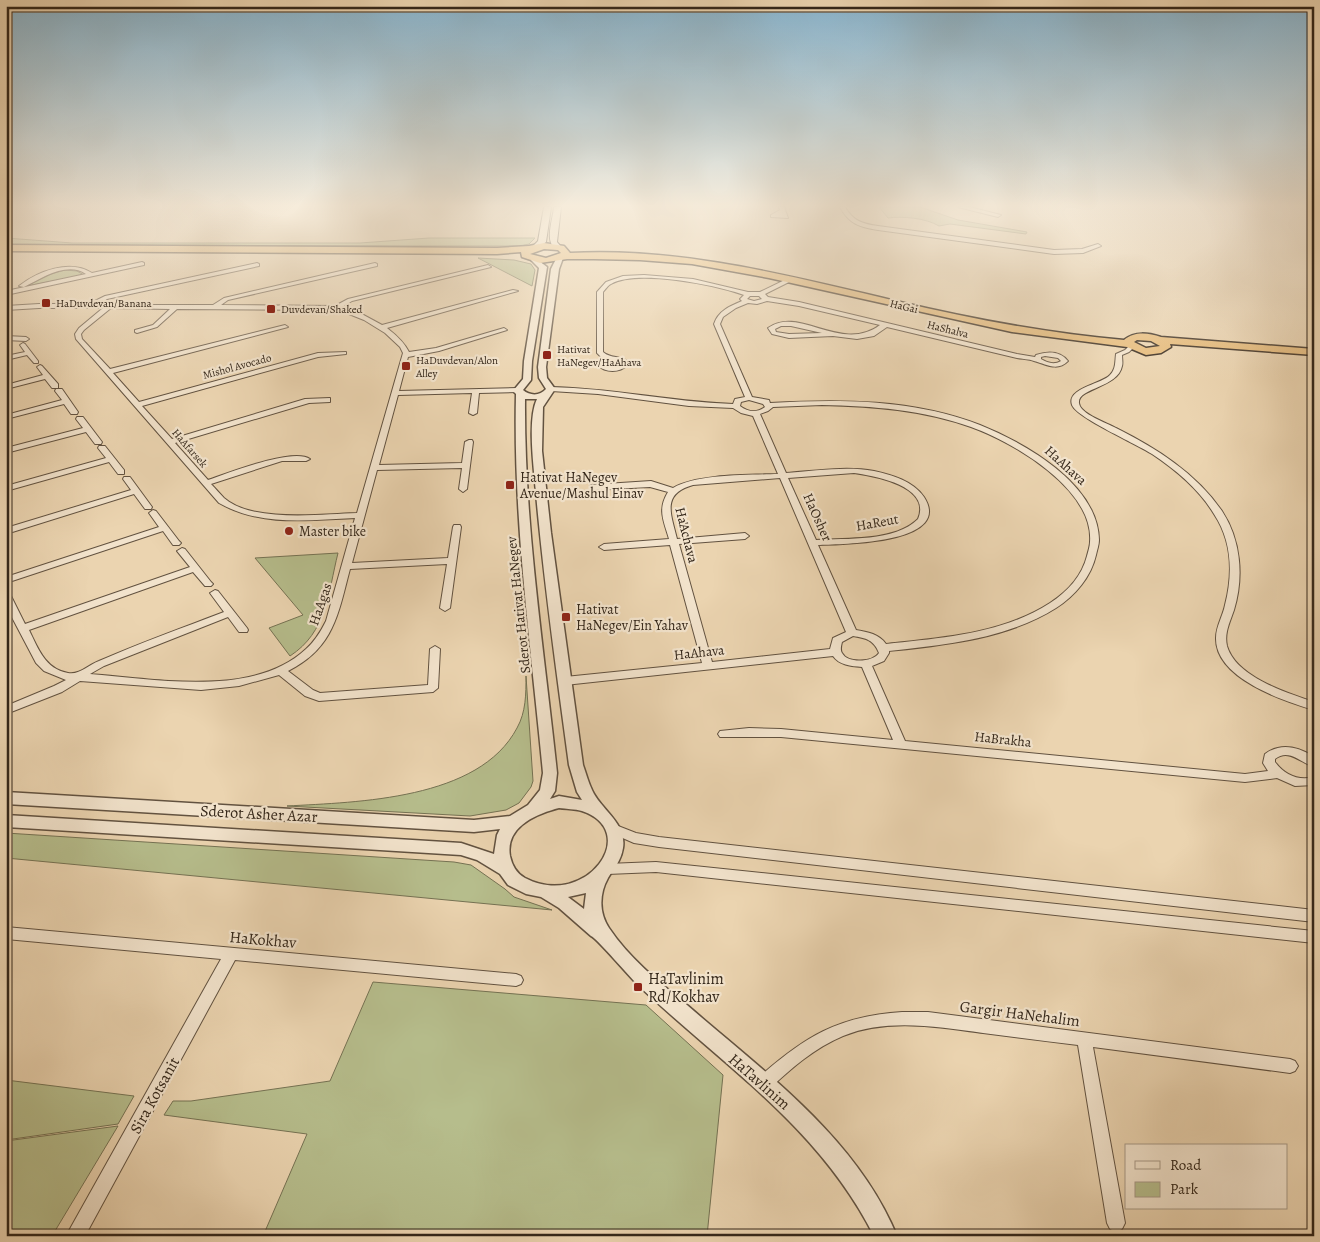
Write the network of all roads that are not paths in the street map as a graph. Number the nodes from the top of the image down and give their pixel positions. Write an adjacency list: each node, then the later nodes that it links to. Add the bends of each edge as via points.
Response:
1 (138, 265): 12 (street)
2 (257, 265): 13 (street)
3 (375, 265): 14 (street)
4 (542, 265): 49 (street, Sderot Hativat HaNegev, via 527,380)
5 (555, 265): 48 (street, via 542,367)
6 (713, 265): 16 (highway, HaGai)
7 (746, 265): 35 (highway, HaGai, via 991,319)
8 (488, 267): 15 (street)
9 (196, 270): 13 (street)
10 (318, 270): 14 (street)
11 (435, 271): 15 (street)
12 (91, 275): 17 (street); 17 (street, via 79,269 58,270 22,286)
13 (204, 276): 22 (street, via 105,298)
14 (326, 276): 26 (street, via 226,299)
15 (446, 277): 27 (street, via 350,300)
16 (791, 279): 20 (street); 35 (highway, HaGai, via 996,326 1073,339)
17 (20, 290): 19 (street)
18 (515, 291): 30 (street)
19 (6, 293)
20 (763, 297): 21 (street, via 757,302); 28 (street, HaShalva)
21 (747, 298): 43 (street, via 721,286 654,277 631,276 605,284 600,292 600,353); 52 (street, via 723,313 717,324)
22 (91, 306): 23 (street); 25 (street)
23 (110, 306): 24 (street); 45 (street, HaAfarsek, via 81,329 78,336)
24 (175, 306): 26 (street); 32 (street, via 155,326)
25 (6, 307)
26 (214, 307): 27 (street)
27 (336, 308): 30 (street, via 358,313)
28 (885, 325): 33 (street, via 863,337); 44 (street, HaShalva)
29 (285, 328): 45 (street)
30 (380, 328): 40 (street, via 401,342)
31 (504, 330): 40 (street, via 437,350)
32 (137, 331)
33 (830, 335): 33 (street, via 792,323 777,324 771,329 783,336)
34 (6, 338): 39 (street, via 24,342)
35 (1130, 343): 36 (highway, via 1139,337); 106 (street, via 1127,351 1119,354 1119,370 1115,377 1077,397 1078,409 1167,460 1188,476 1214,506 1229,533 1235,563 1230,605 1220,635 1225,653 1242,673 1262,686)
36 (1161, 344): 38 (highway); 41 (highway)
37 (344, 352): 55 (street, Mishol Avocado, via 318,355)
38 (1314, 352)
39 (29, 353): 42 (street); 46 (street)
40 (406, 354): 51 (street, HaAgas)
41 (1314, 356)
42 (6, 358)
43 (606, 358)
44 (1037, 359)
45 (108, 372): 55 (street, HaAfarsek)
46 (47, 376): 47 (street); 54 (street)
47 (6, 387)
48 (548, 389): 49 (street, via 531,397); 49 (street, via 538,382); 57 (street, via 594,390 692,406); 105 (street, via 538,409 538,451 544,527)
49 (520, 390): 50 (street); 114 (street, Sderot Hativat HaNegev, via 522,503 550,773 547,791)
50 (476, 391): 51 (street); 59 (street)
51 (395, 393): 70 (street, HaAgas)
52 (749, 398): 56 (street); 57 (street, via 738,401)
53 (327, 400): 64 (street, via 308,401)
54 (67, 401): 58 (street); 61 (street)
55 (138, 405): 64 (street, HaAfarsek)
56 (769, 405): 60 (street, via 767,410); 98 (street, HaAhava, via 878,404 941,415 976,426 1045,463 1076,492 1086,507 1095,542 1091,560 1082,579 1063,599 1018,623 988,633 944,642)
57 (736, 406): 60 (street, via 743,412)
58 (74, 412)
59 (473, 413)
60 (756, 413): 71 (street, HaOsher)
61 (6, 417)
62 (80, 419): 63 (street)
63 (88, 429): 66 (street); 67 (street)
64 (170, 442): 72 (street, HaAfarsek)
65 (469, 442): 69 (street)
66 (6, 452)
67 (111, 459): 74 (street); 76 (street)
68 (306, 459): 72 (street, via 281,459)
69 (466, 465): 70 (street); 75 (street)
70 (374, 468): 78 (street, HaAgas)
71 (783, 475): 77 (street, Ha'Achava, via 697,482); 84 (street, HaOsher); 84 (street, HaReut, via 854,470 874,472 892,478 915,491 922,499 926,513 922,520 904,532)
72 (206, 483): 78 (street, HaAfarsek, via 227,504 251,514 275,517)
73 (594, 487): 77 (street, via 651,484)
74 (6, 489)
75 (462, 489)
76 (136, 491): 80 (street); 81 (street)
77 (673, 491): 83 (street, Ha'Achava, via 666,500 665,510)
78 (361, 515): 87 (street, HaAgas)
79 (457, 527): 86 (street)
80 (164, 528): 88 (street); 89 (street)
81 (6, 531)
82 (745, 536): 83 (street)
83 (674, 542): 85 (street); 102 (street, Ha'Achava)
84 (813, 543): 97 (street, HaOsher)
85 (604, 547)
86 (452, 561): 87 (street); 93 (street)
87 (347, 566): 103 (street, HaAgas, via 328,630 313,649)
88 (196, 568): 90 (street); 95 (street)
89 (6, 580)
90 (208, 584)
91 (215, 593): 94 (street)
92 (6, 596): 95 (street, HaAgas)
93 (445, 608)
94 (230, 613): 96 (street); 104 (street, via 100,664)
95 (23, 628): 104 (street, HaAgas, via 43,664 56,673)
96 (243, 630)
97 (852, 634): 98 (street, via 871,636); 100 (street, via 838,640)
98 (884, 648): 101 (street, via 882,658)
99 (435, 649): 103 (street, via 433,688 319,697)
100 (836, 652): 101 (street, via 848,662); 102 (street, HaAhava)
101 (866, 664): 109 (street)
102 (708, 666): 105 (street, HaAhava)
103 (280, 670): 104 (street, HaAgas, via 221,686)
104 (77, 678): 107 (street)
105 (565, 681): 115 (street, via 577,771)
106 (1314, 706)
107 (6, 710)
108 (724, 734): 109 (street, HaBrakha, via 781,733)
109 (901, 744): 111 (street, HaBrakha, via 1245,778)
110 (1314, 763): 111 (street, via 1299,754 1280,750 1269,757 1269,763)
111 (1278, 774): 112 (street, via 1299,783)
112 (1314, 781)
113 (6, 798): 117 (street, Sderot Asher Azar, via 474,826)
114 (534, 808): 115 (street, via 568,802); 117 (street)
115 (598, 812): 118 (street)
116 (6, 821): 119 (street, Sderot Asher Azar, via 461,849 482,855)
117 (512, 822): 119 (street, via 500,848)
118 (613, 829): 120 (street, via 616,849); 122 (street, via 634,838 659,842)
119 (506, 869): 121 (street, via 516,881)
120 (604, 872): 121 (street, via 577,889); 124 (street, via 656,867); 125 (street, HaTavlinim, via 593,893 592,911 600,930)
121 (540, 891): 125 (street, HaTavlinim, via 565,903)
122 (1314, 916)
123 (6, 933): 126 (street, HaKokhav)
124 (1314, 937)
125 (612, 945): 130 (street, HaTavlinim)
126 (232, 953): 127 (street, HaKokhav); 132 (street, Sira Kotsanit)
127 (516, 980)
128 (1084, 1039): 129 (street, Gargir HaNehalim); 130 (street, Gargir HaNehalim, via 928,1019 885,1018 850,1025 819,1039); 131 (street)
129 (1290, 1066)
130 (763, 1084): 133 (street, HaTavlinim, via 826,1144 856,1185)
131 (1116, 1223)
132 (75, 1236)
133 (886, 1236)

